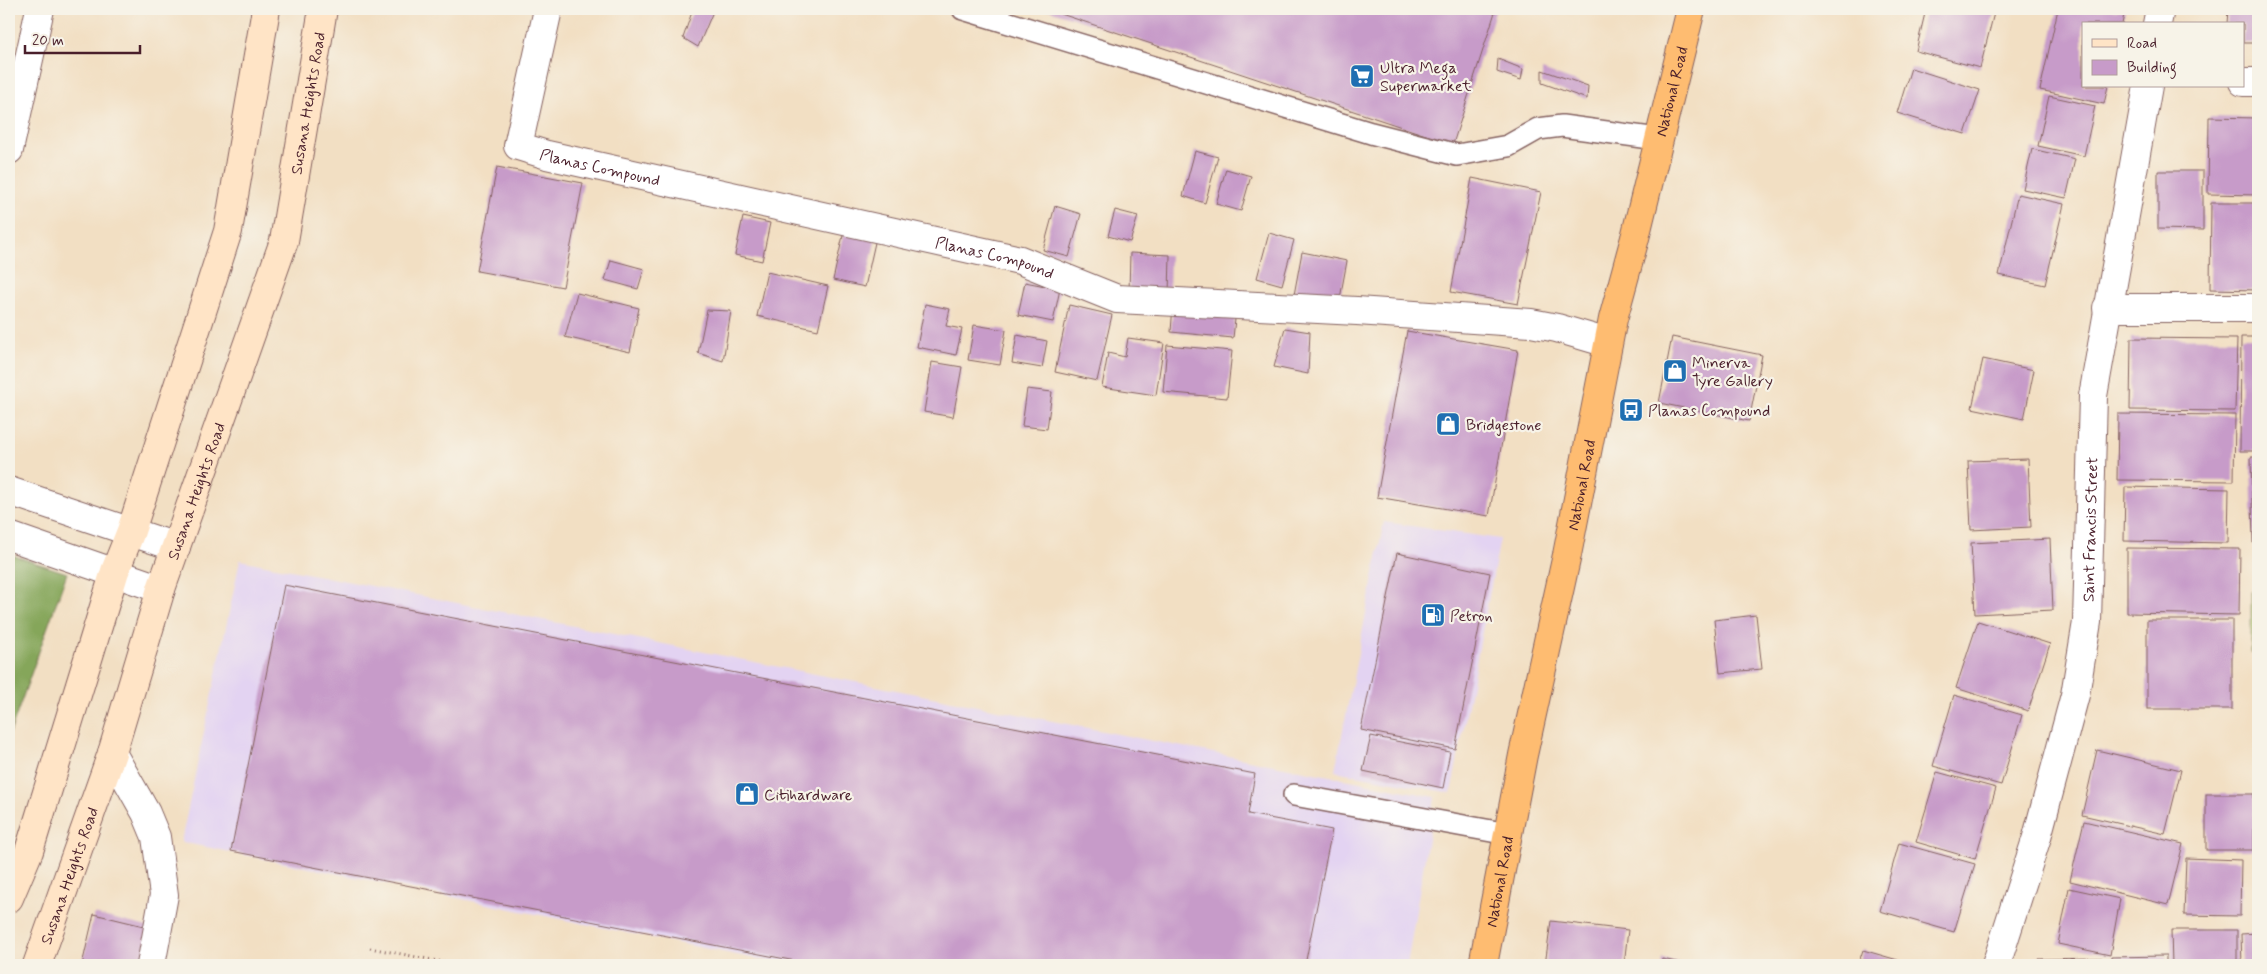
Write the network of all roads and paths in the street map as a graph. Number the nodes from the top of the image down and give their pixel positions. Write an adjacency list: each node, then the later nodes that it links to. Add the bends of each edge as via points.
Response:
1 (40, 9): 13 (street)
2 (266, 9): 18 (main road, via 228,231)
3 (323, 9): 20 (main road, Susana Heights Road, via 284,241)
4 (963, 9): 12 (lane, via 1371,133 1457,155 1508,146 1538,129 1562,126)
5 (1691, 9): 12 (highway, National Road)
6 (2160, 9): 8 (street)
7 (547, 14): 16 (street, Planas Compound, via 518,146 567,160 1020,260 1117,299 1531,323)
8 (2157, 22)
9 (2244, 82): 10 (street)
10 (2258, 82)
11 (2148, 88): 14 (street, Saint Francis Street)
12 (1658, 139): 16 (highway, National Road)
13 (9, 150)
14 (2107, 308): 15 (street); 32 (street, Saint Francis Street, via 2092,396 2087,622 2075,696 2037,837)
15 (2258, 308)
16 (1608, 343): 25 (highway, National Road)
17 (9, 491): 18 (street)
18 (131, 531): 20 (street); 21 (main road)
19 (9, 536): 21 (street)
20 (176, 547): 22 (main road, Susana Heights Road)
21 (115, 571): 22 (street); 26 (main road, via 29,851)
22 (161, 589): 23 (main road, Susana Heights Road)
23 (112, 753): 28 (main road, Susana Heights Road); 29 (street, via 156,837 164,895)
24 (1294, 795): 25 (lane)
25 (1508, 834): 31 (highway, National Road)
26 (9, 898)
27 (370, 948): 30 (path)
28 (37, 965)
29 (151, 965)
30 (459, 965)
31 (1483, 965)
32 (1996, 965)

